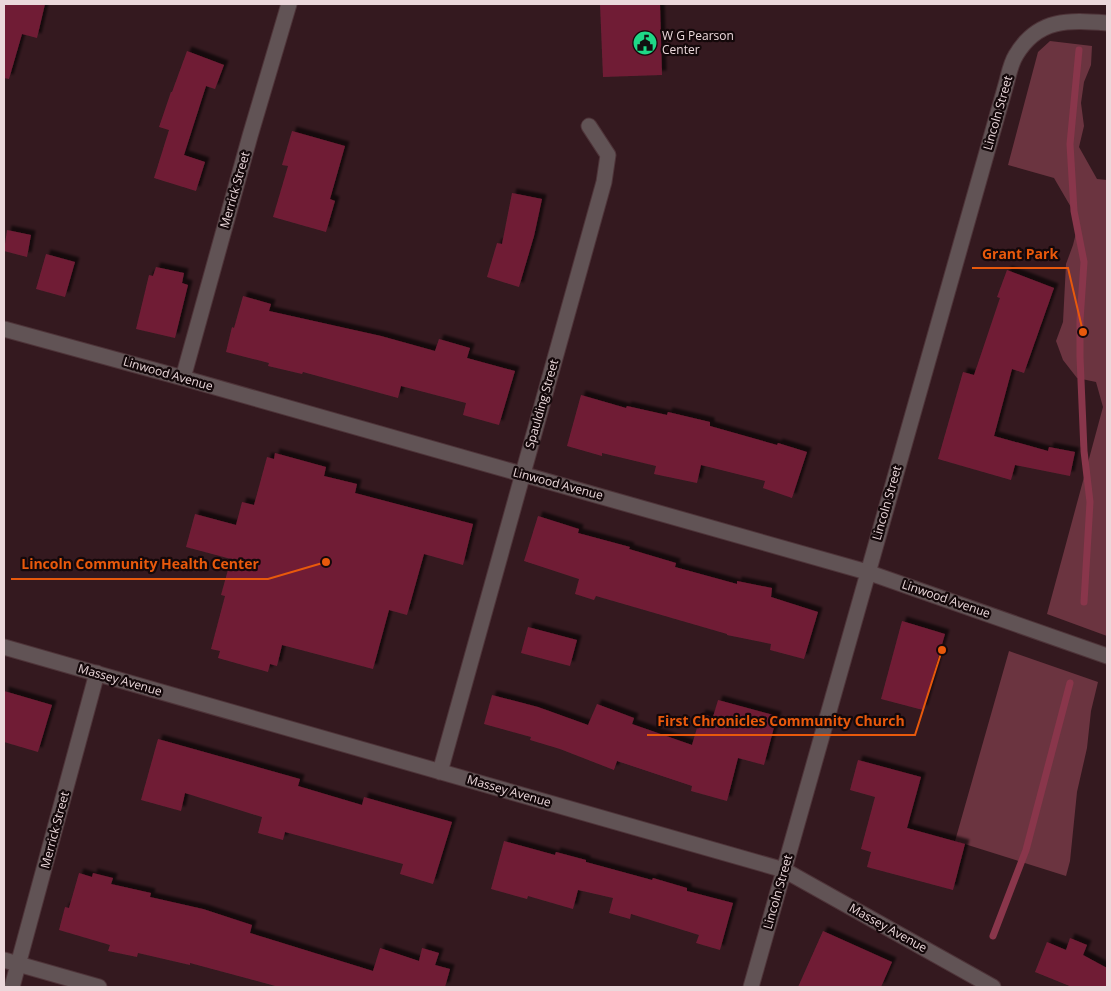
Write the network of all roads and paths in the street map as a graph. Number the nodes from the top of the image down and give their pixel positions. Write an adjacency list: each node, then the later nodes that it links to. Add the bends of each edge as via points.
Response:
1 (289, 4): 5 (street, Merrick Street)
2 (1107, 23): 7 (street, Lincoln Street, via 1057,22 1028,39 1015,56)
3 (589, 126): 6 (street, Spaulding Street, via 608,155 604,182)
4 (4, 329): 5 (street, Linwood Avenue)
5 (183, 378): 6 (street, Linwood Avenue)
6 (522, 474): 7 (street, Linwood Avenue); 11 (street, Spaulding Street)
7 (868, 572): 9 (street, Linwood Avenue); 12 (street, Lincoln Street)
8 (4, 647): 10 (street, Massey Avenue)
9 (1107, 656)
10 (97, 673): 11 (street, Massey Avenue); 14 (street, Merrick Street)
11 (440, 772): 12 (street, Massey Avenue)
12 (784, 870): 17 (street, Lincoln Street); 18 (street, Massey Avenue)
13 (4, 960): 14 (street)
14 (19, 965): 15 (street, Merrick Street); 16 (street)
15 (12, 987)
16 (99, 987)
17 (751, 987)
18 (993, 987)

